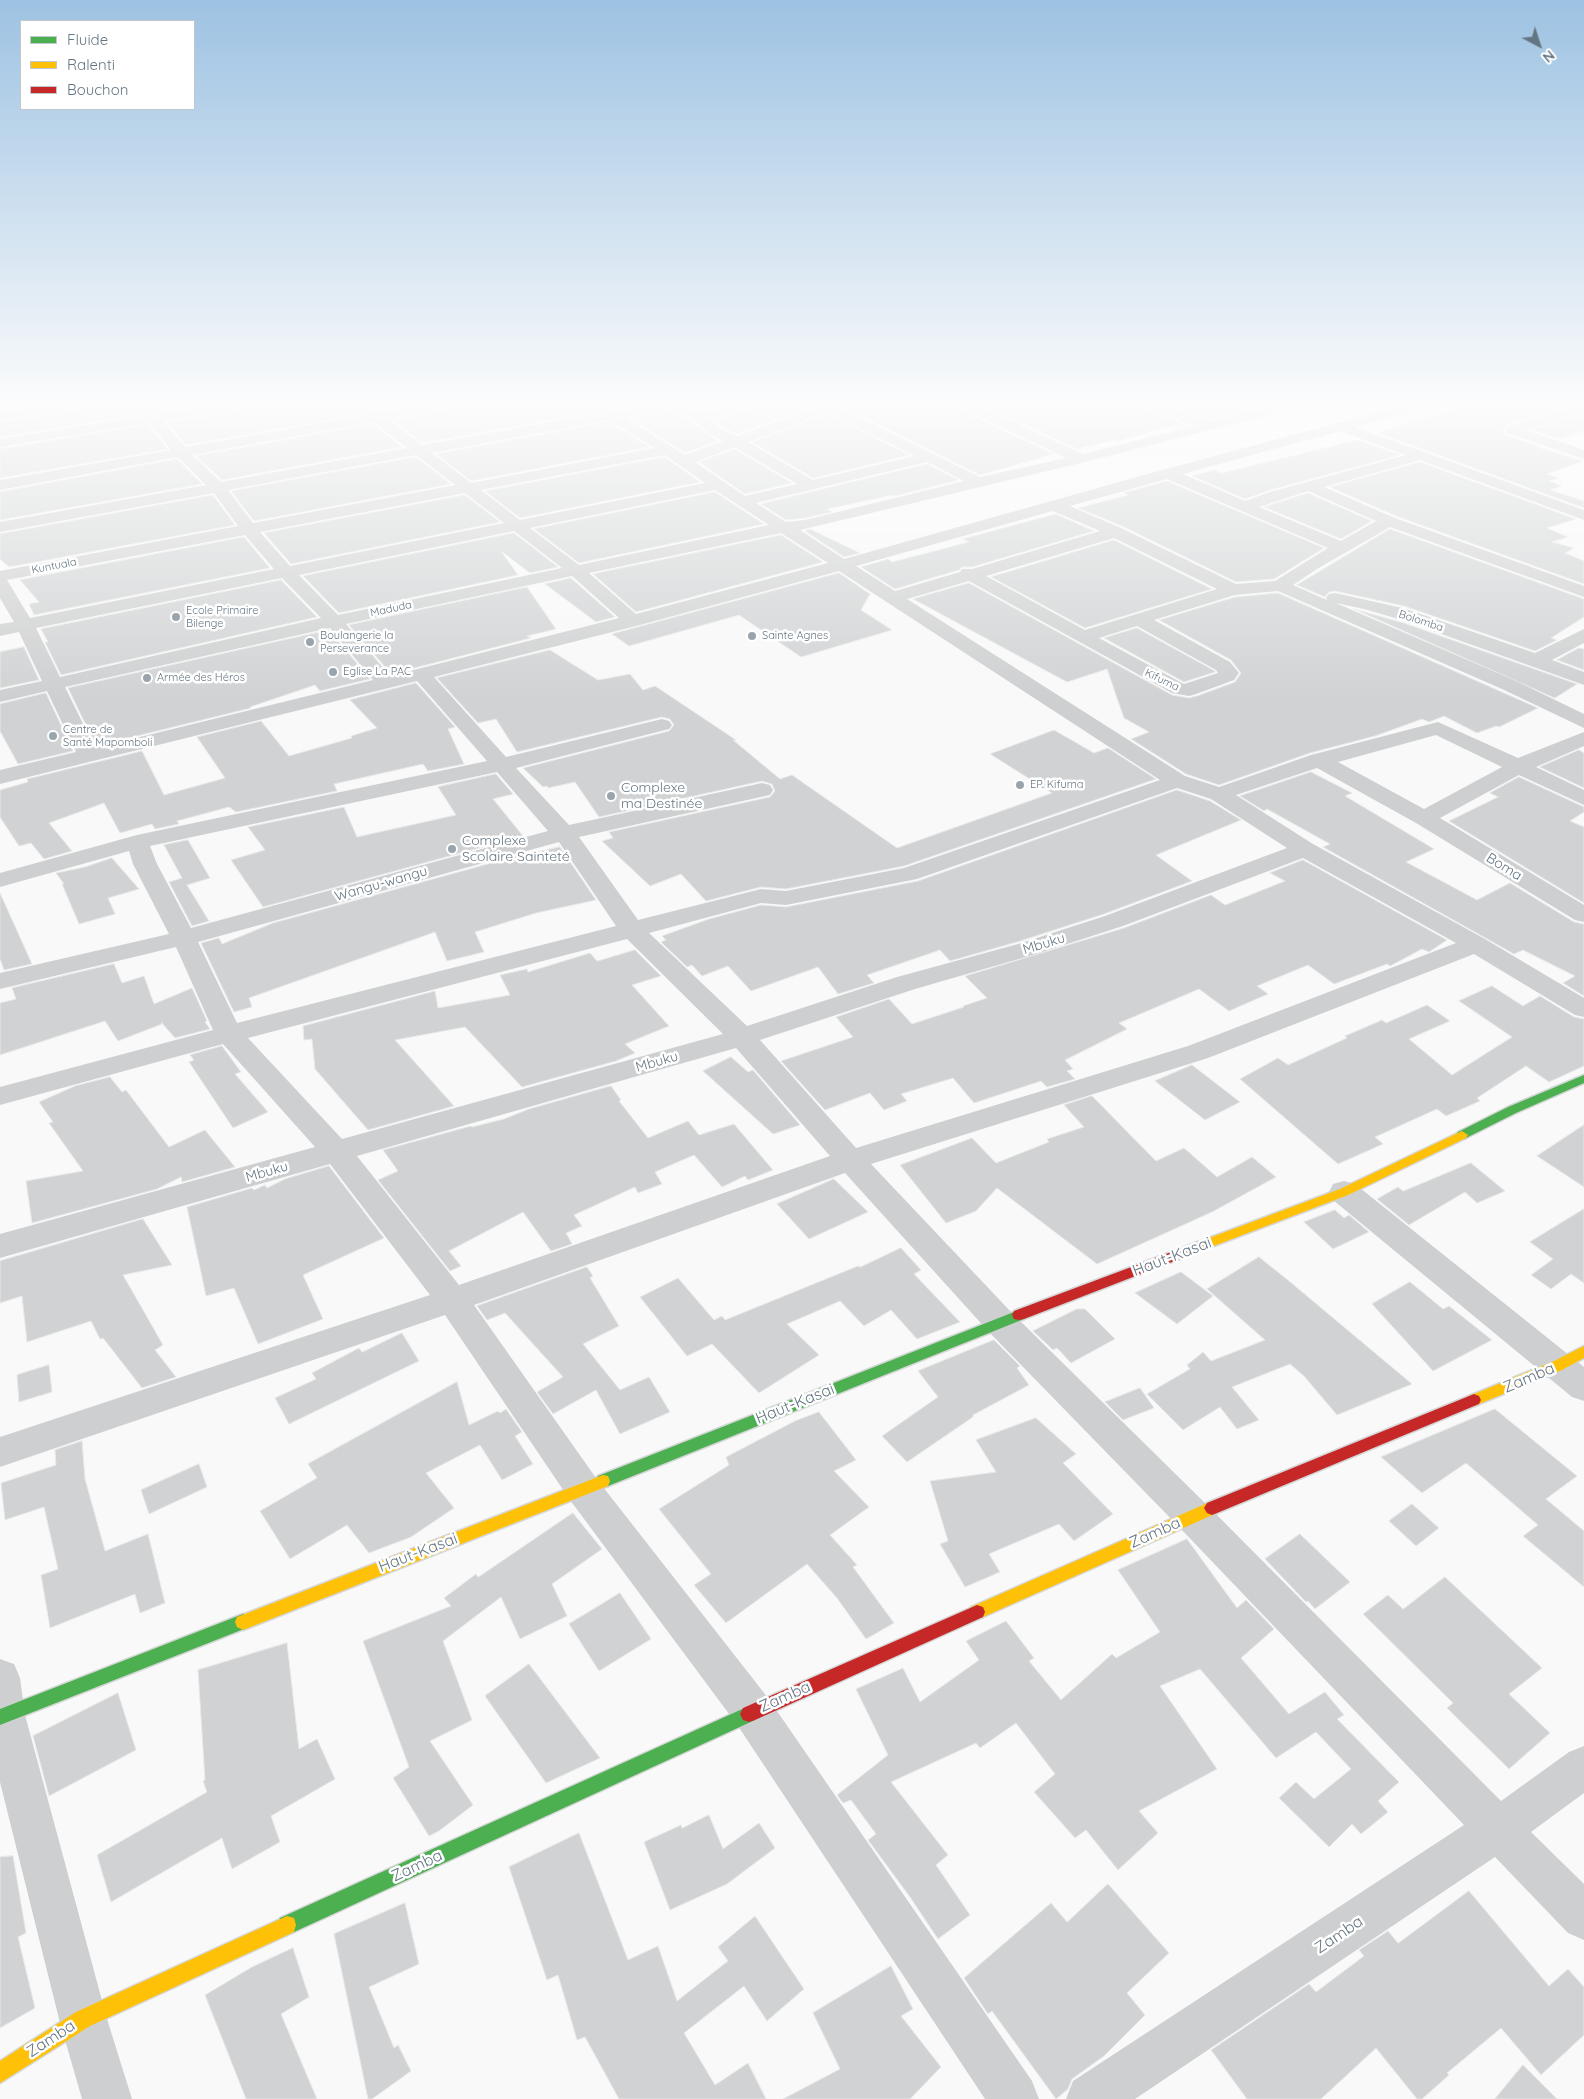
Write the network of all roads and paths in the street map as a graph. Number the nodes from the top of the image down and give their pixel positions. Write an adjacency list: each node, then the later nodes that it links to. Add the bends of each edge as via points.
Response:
1 (134, 503): 18 (street)
2 (229, 503): 20 (street)
3 (382, 503): 20 (street, Kuntuala)
4 (487, 503): 17 (street)
5 (633, 503): 17 (street)
6 (746, 503): 19 (street)
7 (894, 503): 19 (street, Maduda)
8 (1064, 503): 13 (street)
9 (1239, 503): 14 (street)
10 (1254, 503): 14 (street)
11 (1348, 503): 16 (street)
12 (1552, 503): 15 (street)
13 (1053, 506): 21 (street); 23 (street)
14 (1246, 506): 22 (street)
15 (1584, 515)
16 (1389, 521): 22 (street); 31 (street)
17 (517, 526): 24 (street); 25 (street)
18 (0, 527)
19 (784, 527): 23 (street); 24 (street, Maduda)
20 (248, 528): 25 (street); 27 (street, Kuntuala)
21 (1115, 532): 26 (street); 30 (street)
22 (1342, 548): 29 (street)
23 (841, 565): 33 (street); 36 (street)
24 (575, 570): 35 (street, Maduda); 36 (street)
25 (286, 572): 35 (street); 37 (street)
26 (968, 573): 33 (street); 40 (street, Kifuma)
27 (0, 576)
28 (0, 583): 37 (street)
29 (1280, 586): 30 (street); 32 (street)
30 (1233, 590): 34 (street)
31 (1584, 592)
32 (1301, 595): 41 (street, Bolomba, via 1367,605); 47 (street, via 1509,685)
33 (891, 598): 55 (street)
34 (1138, 619): 40 (street); 40 (street, Kifuma, via 1223,666 1229,673 1192,689 1179,689)
35 (334, 621): 44 (street); 45 (street, Maduda)
36 (633, 621): 42 (street)
37 (25, 625): 38 (street); 45 (street)
38 (0, 630)
39 (1584, 635): 41 (street)
40 (1082, 637)
41 (1537, 660): 43 (street, Bolomba)
42 (421, 674): 44 (street); 52 (street)
43 (1584, 679)
44 (386, 683): 50 (street)
45 (54, 684): 46 (street, Maduda); 50 (street)
46 (0, 696)
47 (1584, 722)
48 (662, 725): 52 (street)
49 (1584, 738): 53 (street)
50 (88, 756): 54 (street)
51 (1319, 760): 53 (street, via 1438,728); 57 (street); 59 (street, Boma)
52 (501, 765): 60 (street); 61 (street)
53 (1519, 766): 58 (street); 59 (street)
54 (0, 777)
55 (1177, 781): 57 (street); 65 (street, via 909,874 786,898 761,896)
56 (762, 790): 60 (street, Wangu-wangu)
57 (1220, 794): 62 (street)
58 (1584, 798)
59 (1424, 818): 64 (street, Boma)
60 (565, 834): 65 (street); 66 (street, Wangu-wangu)
61 (137, 842): 63 (street); 66 (street)
62 (1305, 849): 67 (street); 71 (street, Mbuku, via 1114,921)
63 (0, 880)
64 (1584, 914)
65 (631, 929): 70 (street); 71 (street)
66 (184, 938): 68 (street, Wangu-wangu); 70 (street)
67 (1476, 944): 69 (street); 75 (street, via 1198,1052)
68 (0, 981)
69 (1584, 1009)
70 (228, 1034): 73 (street); 74 (street)
71 (742, 1037): 74 (street, Mbuku); 75 (street)
72 (1584, 1079): 76 (street, Haut-Kasai, via 1512,1110)
73 (0, 1096)
74 (338, 1153): 77 (street, Mbuku); 78 (street)
75 (850, 1160): 78 (street); 79 (street)
76 (1344, 1192): 79 (street, Haut-Kasai); 81 (street)
77 (0, 1246)
78 (452, 1300): 83 (street); 84 (street)
79 (1000, 1322): 84 (street, Haut-Kasai); 85 (street)
80 (1584, 1350): 81 (street, Zamba)
81 (1557, 1366): 82 (street); 85 (street, Zamba)
82 (1584, 1387)
83 (0, 1452)
84 (583, 1488): 86 (street, Haut-Kasai); 87 (street)
85 (1193, 1516): 87 (street, Zamba); 89 (street)
86 (1, 1703): 91 (street)
87 (753, 1712): 91 (street, Zamba); 94 (street)
88 (1584, 1767): 89 (street, Zamba)
89 (1498, 1829): 90 (street); 95 (street, Zamba)
90 (1584, 1917)
91 (83, 2019): 92 (street, Zamba); 93 (street)
92 (0, 2073)
93 (107, 2099)
94 (1014, 2099)
95 (1091, 2099)

